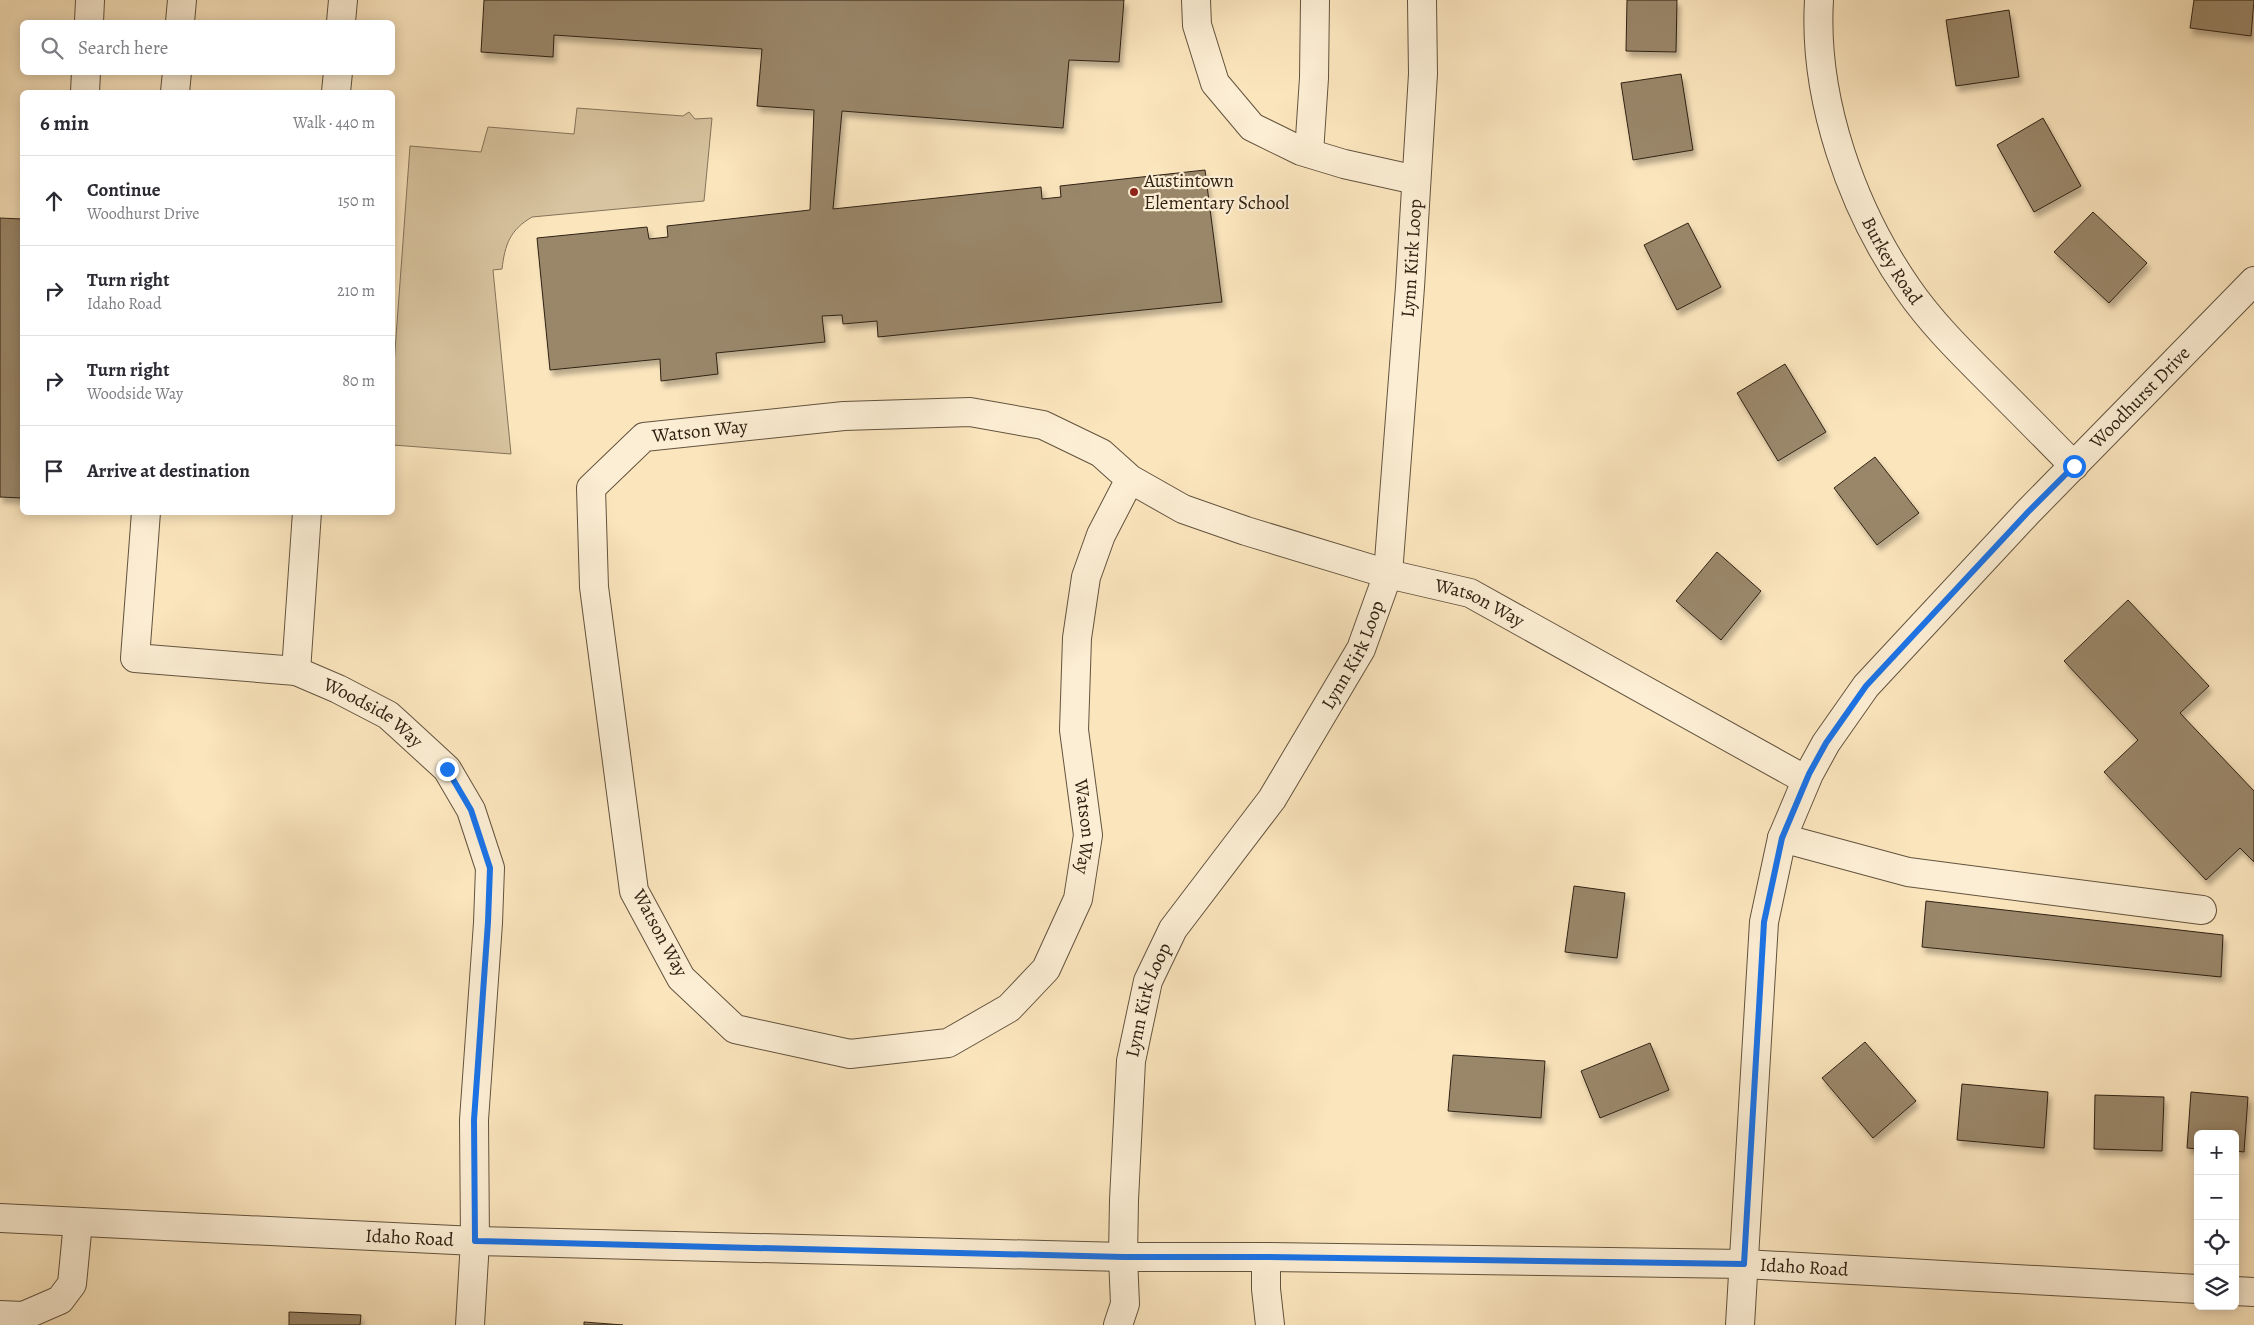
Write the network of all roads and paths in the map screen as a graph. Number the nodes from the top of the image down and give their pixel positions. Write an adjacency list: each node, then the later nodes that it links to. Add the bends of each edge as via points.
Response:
1 (90, 0): 8 (street)
2 (182, 0): 9 (street)
3 (343, 0): 10 (street)
4 (1196, 0): 17 (street, via 1198,25 1215,82 1252,127)
5 (1315, 0): 17 (street)
6 (1422, 0): 18 (street, Lynn Kirk Loop, via 1423,74)
7 (1818, 0): 20 (street, Burkey Road, via 1822,71 1833,128 1853,189 1878,241 1908,290 1946,337)
8 (89, 20)
9 (180, 20)
10 (341, 20)
11 (86, 75): 14 (street)
12 (177, 75): 15 (street)
13 (338, 75): 16 (street)
14 (85, 90)
15 (176, 90)
16 (336, 90)
17 (1309, 153): 18 (street)
18 (1416, 180): 24 (street, Lynn Kirk Loop)
19 (2254, 281): 20 (street, Woodhurst Drive)
20 (2074, 466): 26 (street, Woodhurst Drive, via 1866,686 1826,743)
21 (1130, 479): 21 (street, Watson Way, via 1101,535 1086,577 1076,638 1074,730 1088,835 1078,899 1046,969 1009,1008 948,1043 850,1054 735,1029 681,978 634,891 594,587 591,488 644,437 844,416 970,412 1043,425 1101,454); 24 (street, Watson Way, via 1183,509)
22 (146, 515): 25 (street, Woodside Way, via 135,658)
23 (307, 515): 25 (street)
24 (1388, 574): 26 (street, Watson Way, via 1470,592); 32 (street, Lynn Kirk Loop, via 1361,649 1272,799 1173,929 1148,981 1131,1061)
25 (296, 671): 31 (street, Woodside Way, via 388,715 447,769 471,810 490,868 474,1120)
26 (1806, 780): 27 (street, Woodhurst Drive)
27 (1782, 838): 28 (street, via 1908,872); 34 (street, Woodhurst Drive, via 1764,922)
28 (2202, 910)
29 (0, 1218): 30 (street, Idaho Road)
30 (78, 1222): 31 (street, Idaho Road); 38 (street, via 72,1284 60,1300 23,1316)
31 (475, 1241): 32 (street, Idaho Road); 39 (street, Woodside Way)
32 (1123, 1257): 33 (street, Idaho Road); 40 (street, Lynn Kirk Loop, via 1125,1304)
33 (1266, 1257): 34 (street, Idaho Road); 41 (street)
34 (1744, 1264): 35 (street, Idaho Road); 42 (street, Woodhurst Drive)
35 (2194, 1289)
36 (2239, 1291): 37 (street)
37 (2254, 1292)
38 (0, 1315)
39 (470, 1325)
40 (1118, 1325)
41 (1270, 1325)
42 (1740, 1325)

